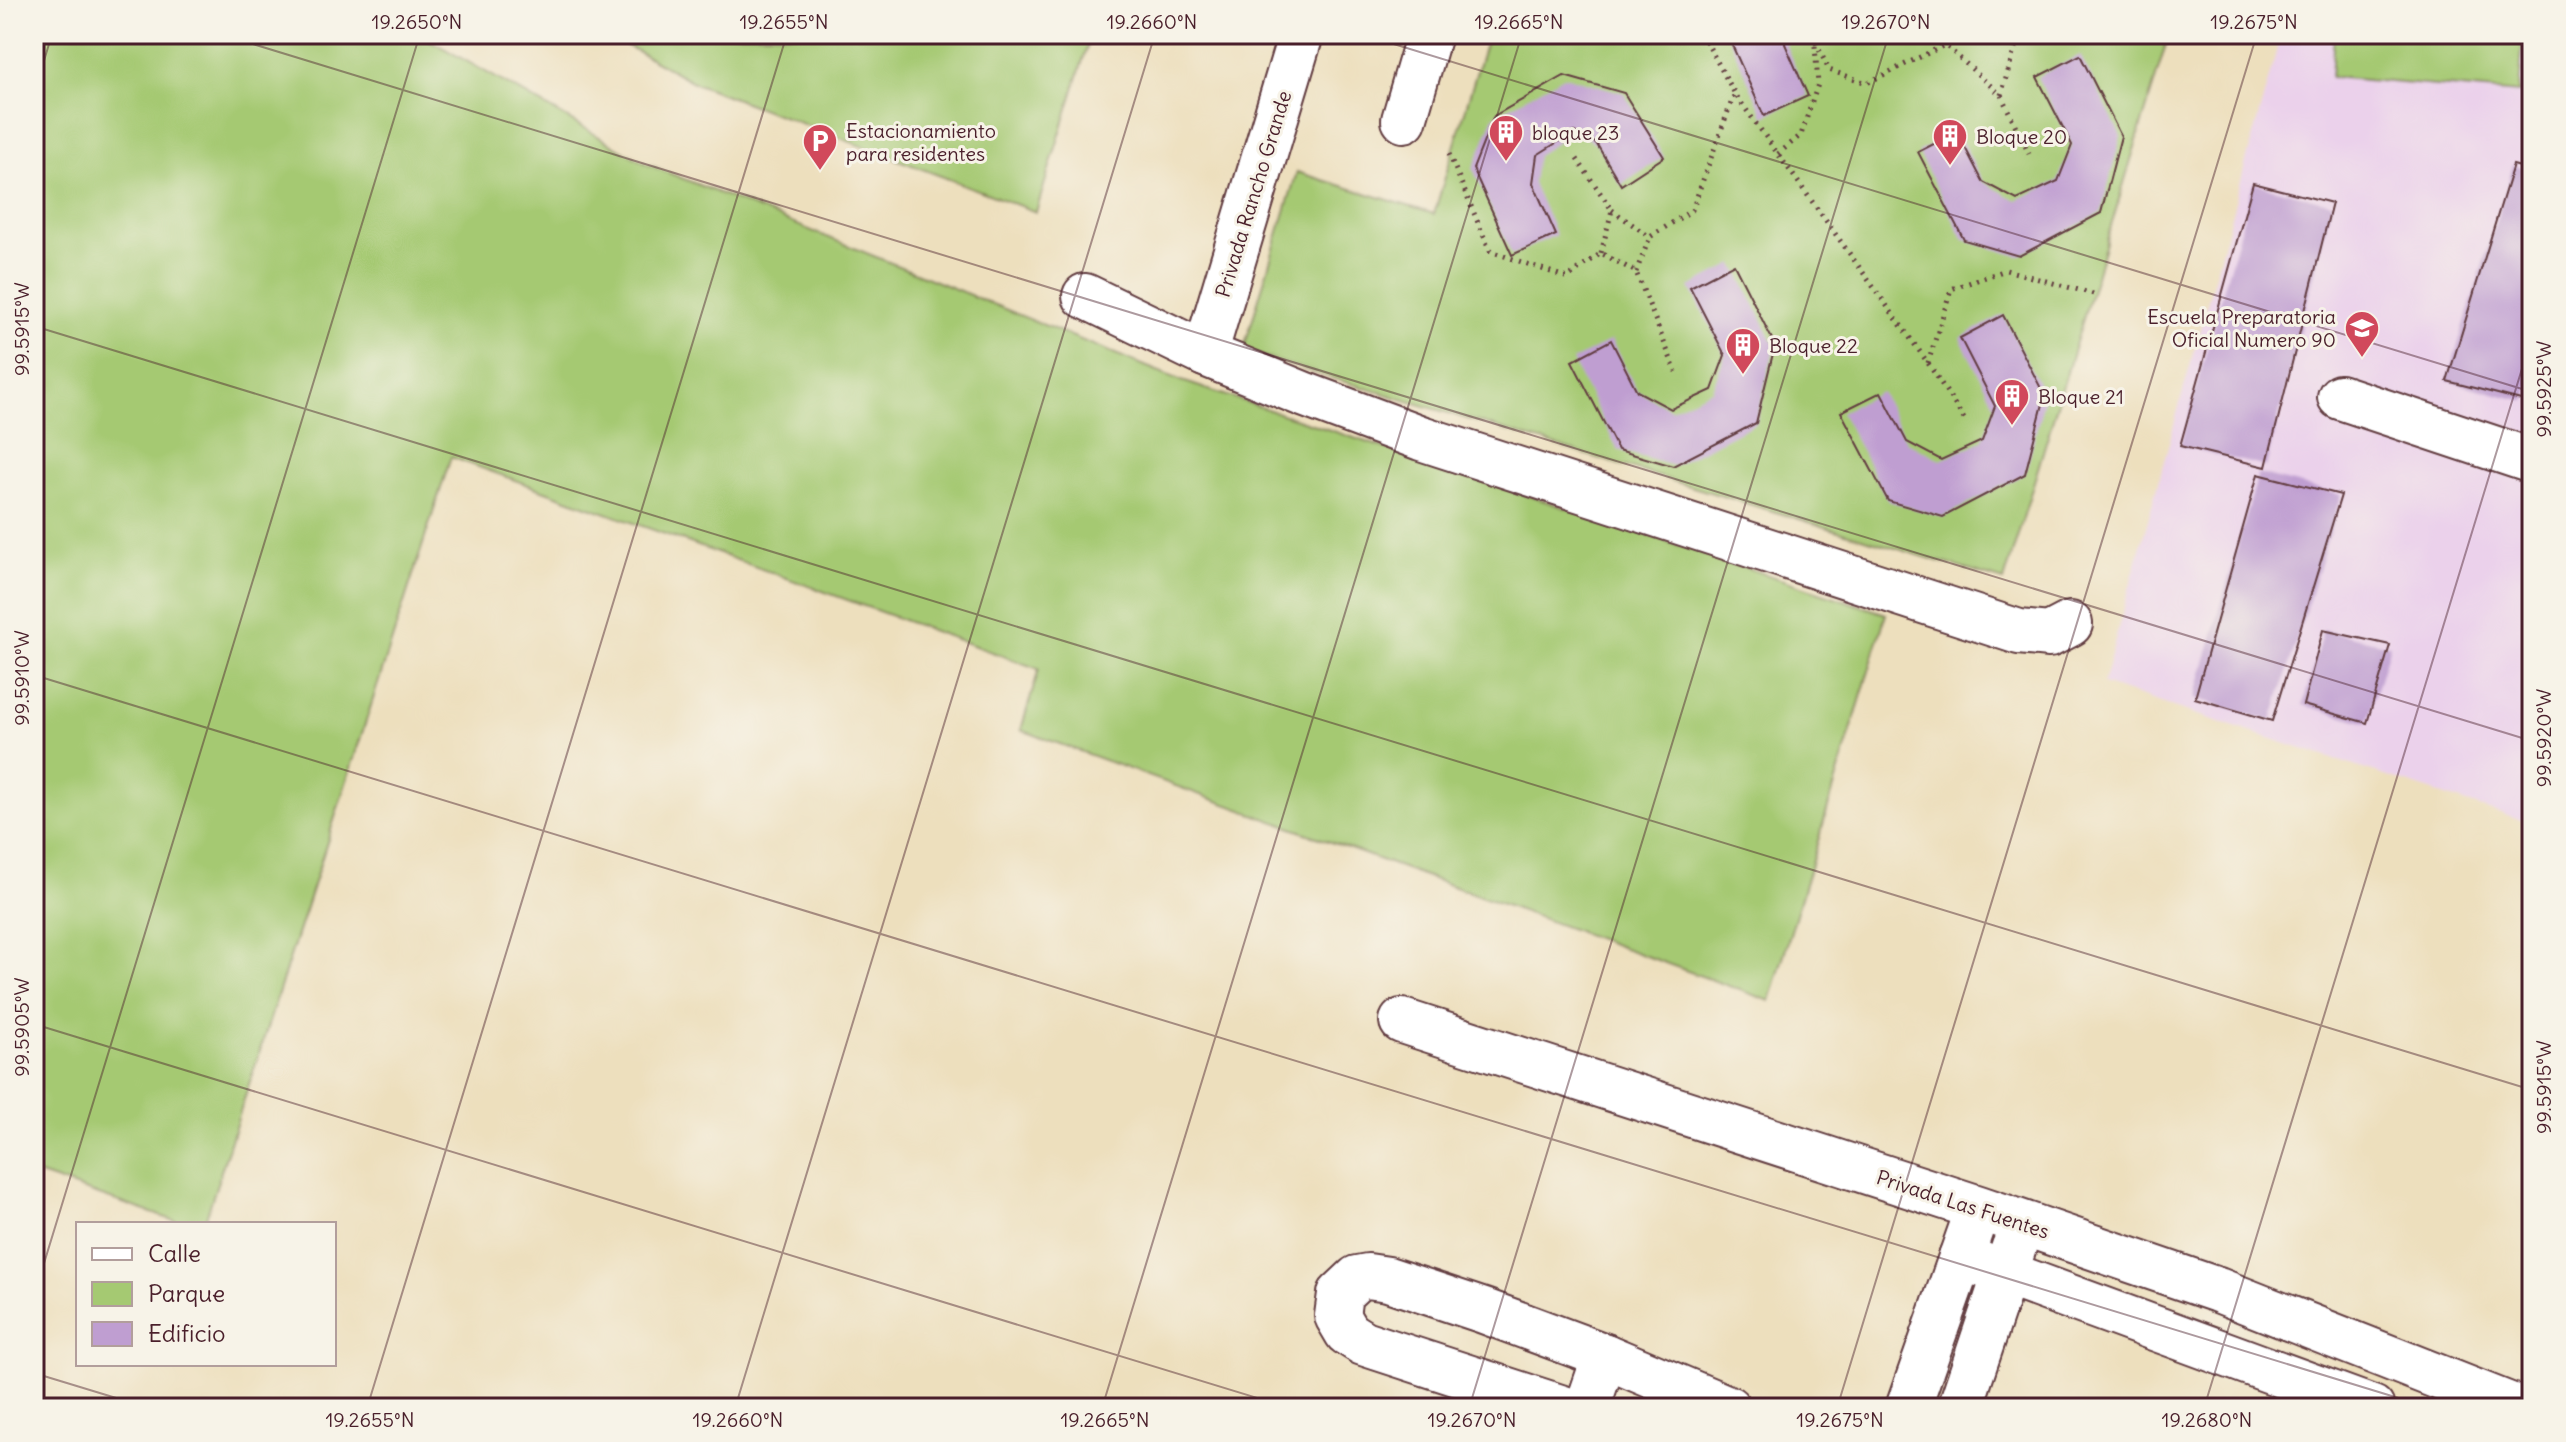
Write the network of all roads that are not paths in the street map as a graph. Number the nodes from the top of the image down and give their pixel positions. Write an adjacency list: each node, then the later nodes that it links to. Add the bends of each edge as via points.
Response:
1 (1301, 34): 5 (street, Privada Rancho Grande)
2 (1429, 34): 3 (street)
3 (1404, 120)
4 (1085, 296): 5 (street)
5 (1205, 354): 8 (street, via 1421,438 1930,605 2037,636)
6 (2340, 397): 7 (street)
7 (2532, 461)
8 (2070, 624)
9 (1402, 1021): 10 (street, Privada Las Fuentes)
10 (1979, 1208): 11 (street, Privada Las Fuentes); 12 (street)
11 (2021, 1223): 13 (street); 21 (street, Privada Las Fuentes, via 2218,1290)
12 (1961, 1257): 13 (street); 18 (street)
13 (2006, 1274): 19 (street); 20 (street)
14 (1605, 1356): 15 (street, via 1388,1279 1357,1278 1340,1294 1337,1316 1347,1333 1363,1343); 16 (street); 17 (street)
15 (1563, 1408)
16 (1587, 1408)
17 (1728, 1408)
18 (1908, 1408)
19 (1960, 1408)
20 (2372, 1408)
21 (2517, 1408)

